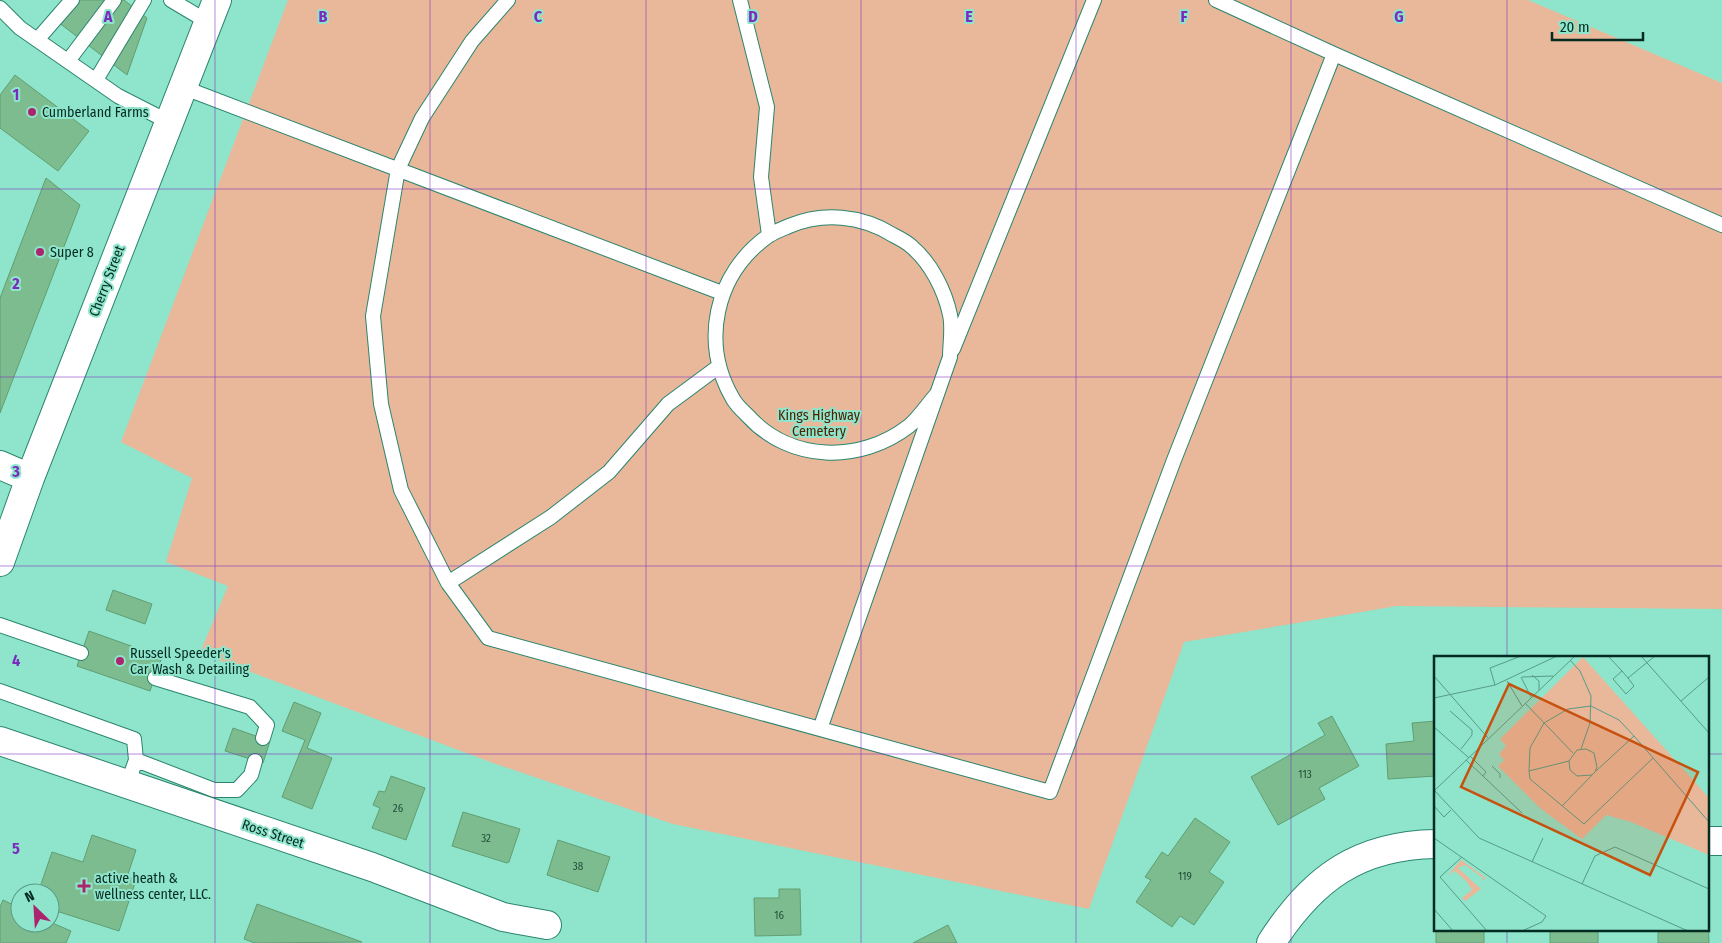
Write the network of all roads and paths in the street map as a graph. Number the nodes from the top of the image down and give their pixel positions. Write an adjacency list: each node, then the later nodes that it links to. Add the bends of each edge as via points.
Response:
1 (72, 0): 11 (lane)
2 (114, 0): 13 (lane)
3 (144, 0): 14 (lane)
4 (171, 0): 10 (lane)
5 (508, 0): 17 (lane, via 467,49 422,118)
6 (740, 0): 19 (lane, via 767,107 761,177)
7 (1094, 0): 21 (lane)
8 (1216, 0): 12 (lane)
9 (0, 8): 11 (lane)
10 (212, 11): 15 (street, Cherry Street)
11 (37, 40): 13 (lane)
12 (1334, 54): 18 (lane); 32 (lane, via 1174,460 1050,792)
13 (68, 61): 14 (lane)
14 (96, 80): 16 (lane, via 118,96)
15 (182, 87): 16 (street, Cherry Street); 17 (lane)
16 (169, 122): 25 (street, Cherry Street)
17 (398, 169): 20 (lane); 27 (lane, via 373,316 381,404 401,490)
18 (1722, 224)
19 (769, 235): 20 (lane, via 741,260); 21 (lane, via 804,220 841,216 878,225 912,246 938,278 951,316)
20 (722, 293): 22 (lane, via 714,329)
21 (950, 356): 23 (lane)
22 (718, 366): 23 (lane, via 734,401 759,428 794,448 835,454 875,446 910,426); 27 (lane, via 668,404 609,472 550,517)
23 (936, 395): 32 (lane)
24 (0, 466): 25 (street)
25 (30, 478): 26 (street, Cherry Street)
26 (0, 562)
27 (448, 583): 32 (lane, via 488,638)
28 (0, 625): 29 (lane)
29 (81, 653)
30 (155, 678): 33 (lane, via 250,707 267,725)
31 (0, 691): 36 (lane, via 134,740)
32 (820, 729)
33 (263, 738)
34 (0, 741): 36 (street, Ross Street)
35 (256, 761): 36 (lane, via 251,775 237,790 214,790)
36 (132, 773): 38 (street, Ross Street, via 503,917)
37 (1434, 844): 39 (street, via 1383,851 1349,864 1317,886 1282,925)
38 (547, 924)
39 (1271, 943)

